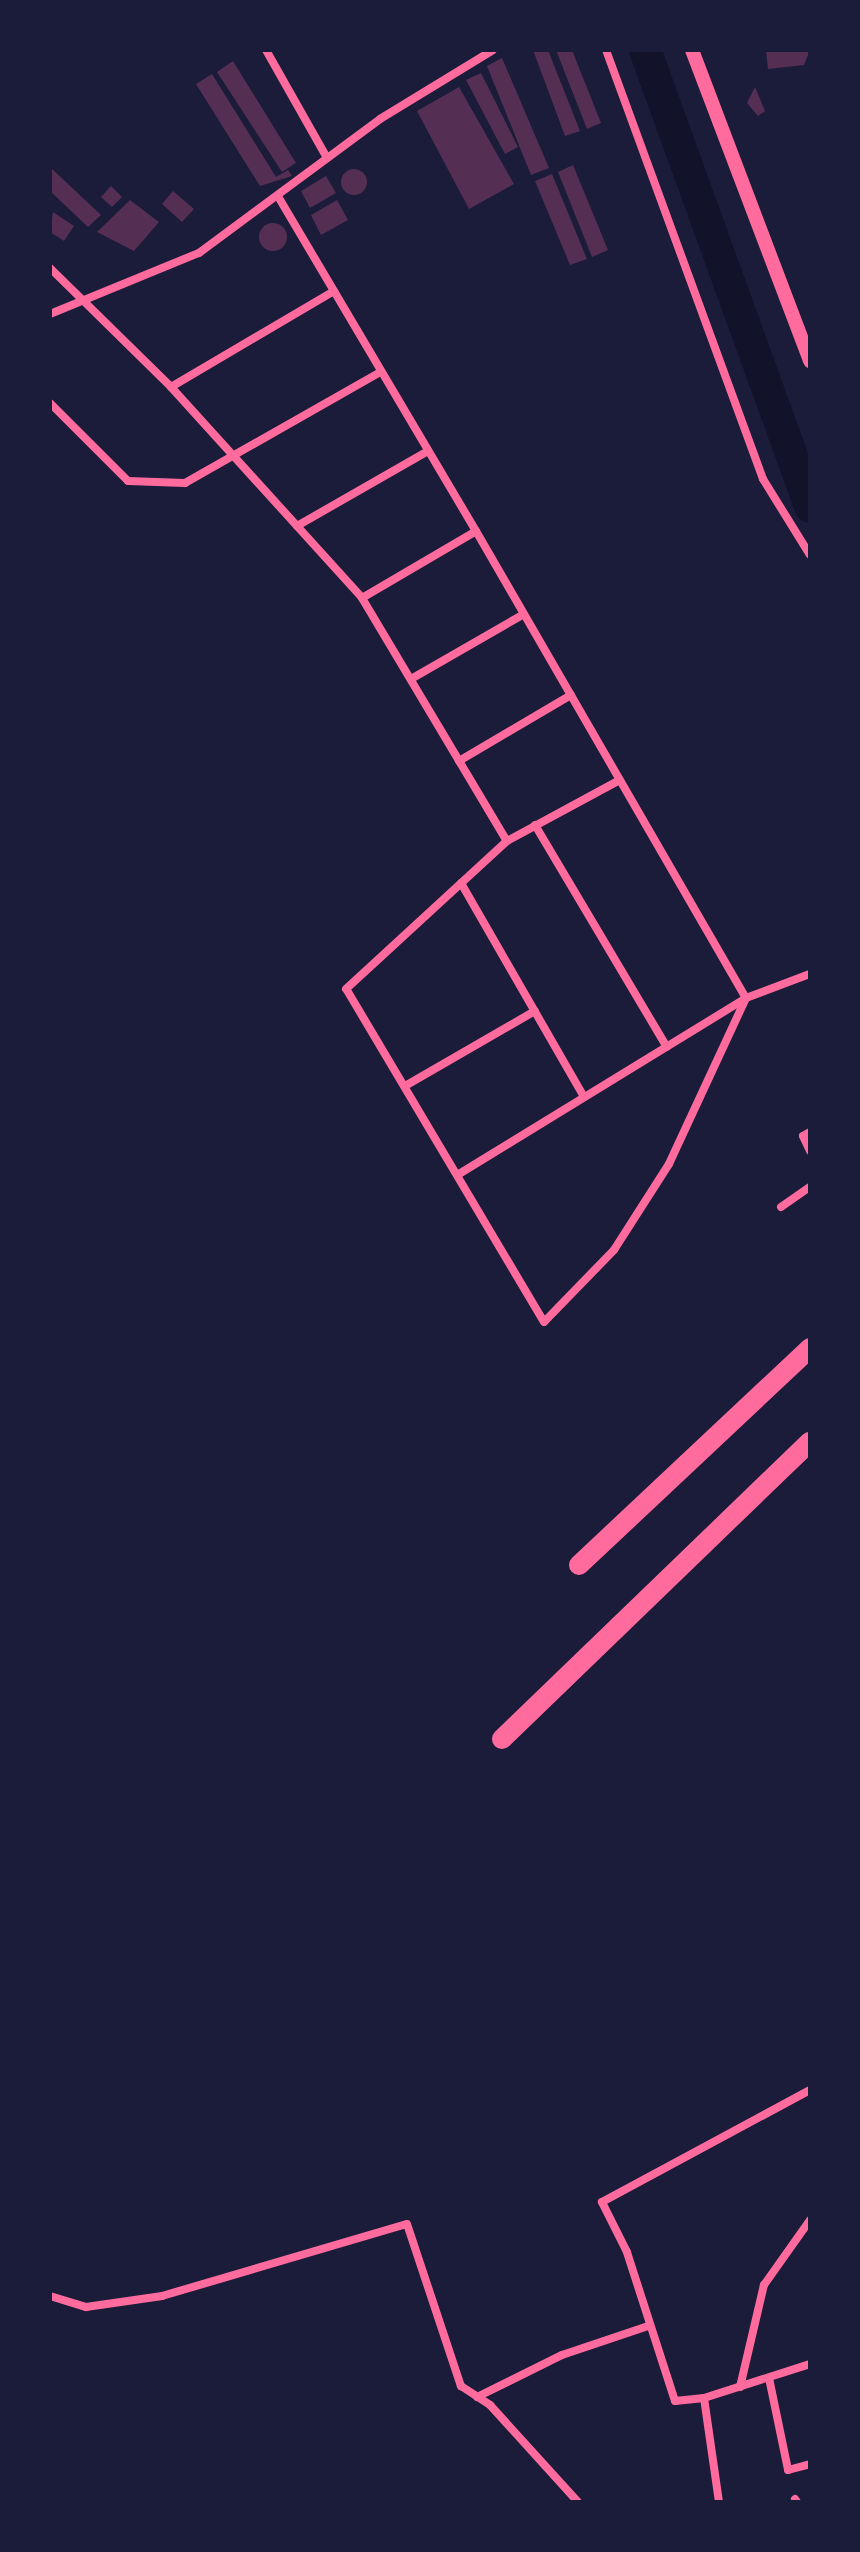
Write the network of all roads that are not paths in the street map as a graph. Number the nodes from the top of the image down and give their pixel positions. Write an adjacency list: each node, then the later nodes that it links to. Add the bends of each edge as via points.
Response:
1 (266, 50): 5 (street)
2 (493, 50): 5 (street)
3 (606, 50): 19 (street, via 763,479)
4 (692, 50): 11 (street)
5 (327, 158): 6 (street)
6 (279, 198): 8 (street); 9 (street, via 199,253)
7 (50, 268): 9 (street)
8 (334, 291): 12 (street); 13 (street)
9 (86, 297): 10 (street); 13 (street)
10 (50, 314)
11 (810, 361)
12 (380, 372): 15 (street); 16 (street)
13 (171, 387): 16 (street)
14 (50, 403): 16 (street, via 128,481 185,483)
15 (428, 451): 17 (street); 18 (street)
16 (235, 457): 17 (street)
17 (297, 526): 20 (street)
18 (476, 531): 20 (street); 21 (street)
19 (810, 555)
20 (362, 598): 22 (street)
21 (524, 614): 22 (street); 23 (street)
22 (411, 679): 24 (street)
23 (571, 695): 24 (street); 25 (street)
24 (459, 761): 27 (street)
25 (620, 780): 26 (street); 30 (street)
26 (535, 825): 27 (street); 32 (street)
27 (507, 841): 28 (street)
28 (461, 883): 31 (street); 33 (street, via 346,989)
29 (810, 974): 30 (street)
30 (746, 998): 32 (street); 37 (street, via 669,1164 614,1250 544,1322)
31 (535, 1011): 33 (street); 34 (street)
32 (667, 1047): 34 (street)
33 (405, 1086): 37 (street)
34 (584, 1097): 37 (street)
35 (810, 1132): 36 (street, via 803,1136)
36 (810, 1151)
37 (459, 1174)
38 (810, 1187): 39 (street)
39 (781, 1207)
40 (810, 1348): 42 (highway)
41 (810, 1442): 43 (highway)
42 (579, 1565)
43 (502, 1739)
44 (810, 2090): 47 (street, via 602,2202 627,2252)
45 (810, 2220): 50 (street, via 764,2285)
46 (50, 2296): 51 (street, via 86,2307 162,2296 407,2224 449,2361 461,2386)
47 (648, 2326): 51 (street, via 562,2355); 52 (street, via 675,2401)
48 (810, 2364): 49 (street)
49 (769, 2378): 50 (street); 53 (street, via 788,2470)
50 (740, 2387): 52 (street)
51 (477, 2397): 54 (street)
52 (704, 2398): 55 (street)
53 (810, 2464)
54 (578, 2502)
55 (719, 2502)

